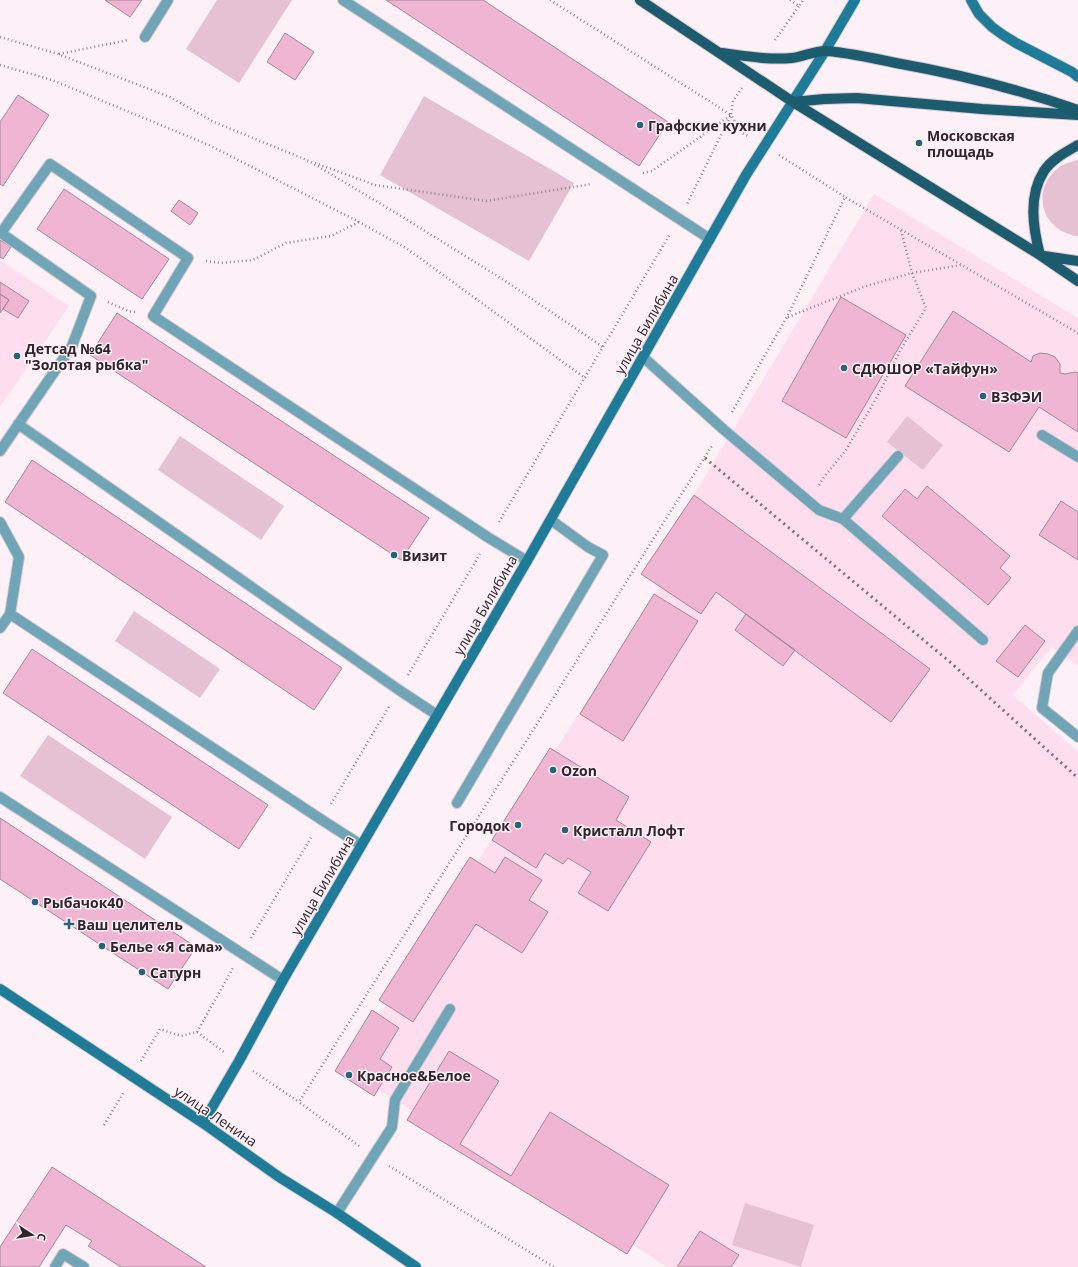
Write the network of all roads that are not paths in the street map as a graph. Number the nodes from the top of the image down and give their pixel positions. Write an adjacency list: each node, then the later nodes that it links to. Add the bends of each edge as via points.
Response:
1 (168, 0): 6 (lane)
2 (343, 0): 14 (lane)
3 (640, 0): 8 (main road)
4 (855, 0): 7 (main road)
5 (971, 0): 9 (main road, via 979,14 1003,35)
6 (145, 37)
7 (825, 51): 8 (main road, via 793,58 762,59); 10 (main road); 11 (main road, via 981,80)
8 (718, 52): 10 (main road)
9 (1078, 77)
10 (793, 102): 12 (main road, via 857,98); 14 (main road, улица Билибина, via 764,146); 16 (main road)
11 (1078, 110)
12 (1078, 115)
13 (1078, 145): 16 (main road, via 1056,158 1044,171 1038,185 1034,198 1033,218)
14 (710, 239): 20 (main road, улица Билибина)
15 (1078, 252): 17 (main road)
16 (1040, 255): 17 (main road); 19 (main road)
17 (1064, 259): 18 (main road)
18 (1078, 261)
19 (1078, 281)
20 (642, 357): 26 (lane, via 723,429 777,468 819,510); 27 (main road, улица Билибина)
21 (18, 424): 23 (lane); 29 (lane, via 72,346 91,296 1,233 50,164 188,258 153,316); 34 (lane)
22 (1042, 435): 25 (lane)
23 (0, 451)
24 (898, 456): 26 (lane)
25 (1078, 457)
26 (843, 519): 33 (lane)
27 (550, 520): 29 (main road, улица Билибина); 37 (lane, via 603,555)
28 (0, 522): 30 (lane, via 19,557)
29 (527, 561): 34 (main road, улица Билибина)
30 (10, 614): 31 (lane); 38 (lane)
31 (0, 628)
32 (1078, 631): 35 (lane, via 1048,673 1042,708)
33 (983, 640)
34 (437, 715): 38 (main road, улица Билибина)
35 (1078, 737)
36 (0, 797): 39 (lane)
37 (457, 803)
38 (361, 845): 39 (main road, улица Билибина)
39 (283, 980): 42 (main road, улица Билибина)
40 (0, 989): 42 (main road, улица Ленина)
41 (450, 1009): 43 (lane, via 395,1100 392,1127)
42 (203, 1123): 43 (main road, улица Ленина, via 279,1177)
43 (337, 1213): 46 (main road, улица Ленина)
44 (55, 1267): 45 (lane, via 63,1254)
45 (84, 1267)
46 (416, 1267)

